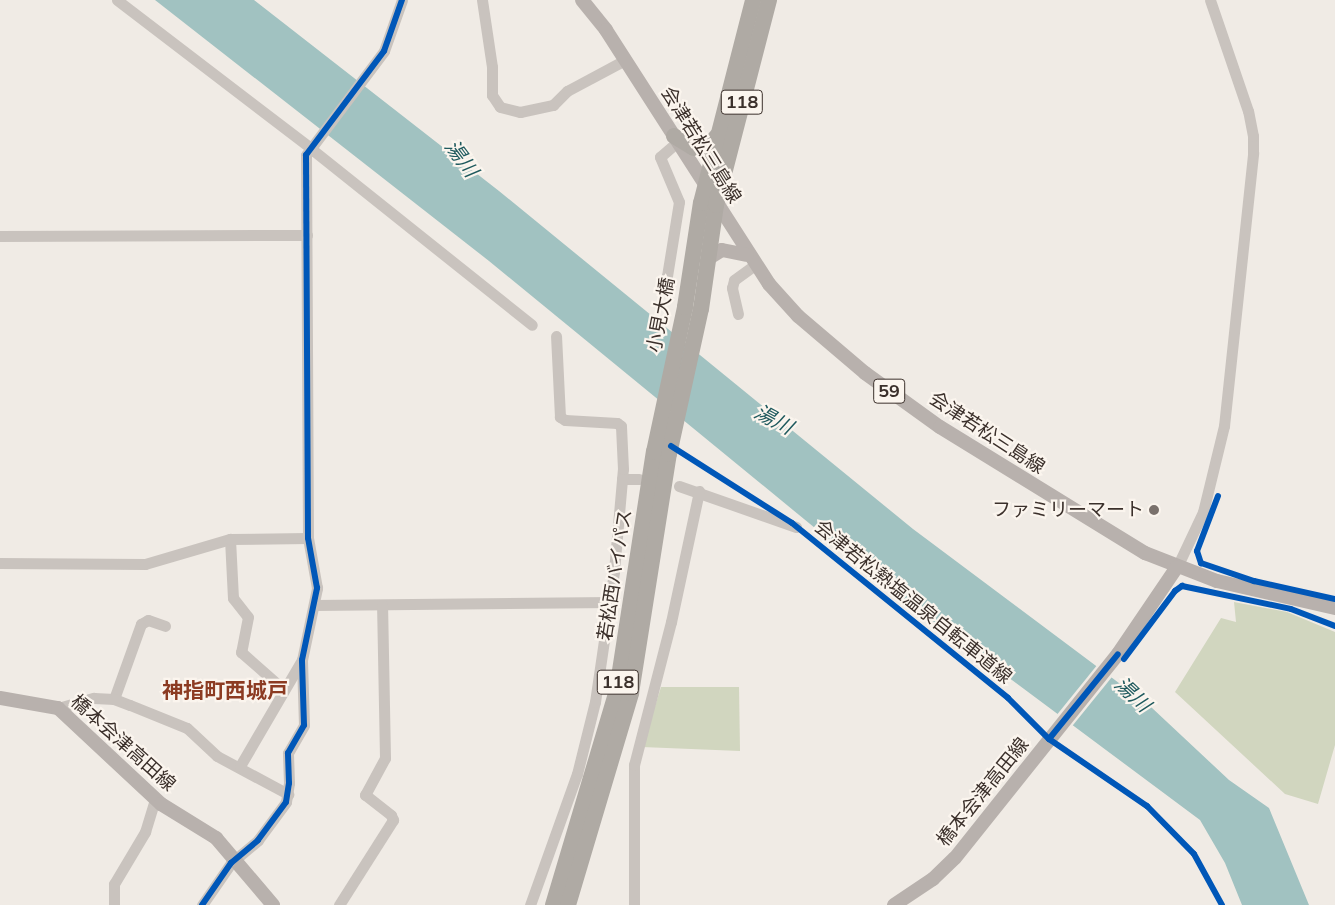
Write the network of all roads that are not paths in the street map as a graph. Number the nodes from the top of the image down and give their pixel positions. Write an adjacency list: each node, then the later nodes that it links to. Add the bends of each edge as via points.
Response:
1 (117, 0): 11 (street)
2 (402, 0): 11 (street, via 384,51)
3 (482, 0): 8 (street, via 492,67 492,95 500,107 520,112 553,105 567,91)
4 (582, 0): 8 (main road, 会津若松三島線 / 59)
5 (753, 0): 9 (highway, 118)
6 (769, 0): 13 (highway, 118)
7 (1210, 0): 31 (street, via 1248,111 1253,153 1224,426 1206,503)
8 (625, 60): 10 (main road, 会津若松三島線 / 59)
9 (717, 136): 10 (highway, via 710,144 694,148); 12 (highway, 118)
10 (675, 139): 12 (main road, 会津若松三島線 / 59); 18 (street, via 660,157 679,202 667,276)
11 (309, 147): 14 (street, via 304,172); 20 (street)
12 (705, 186): 13 (main road, 会津若松三島線 / 59); 22 (highway, 小見大橋 / 118)
13 (716, 205): 16 (highway, 小見大橋 / 118); 17 (main road, 会津若松三島線 / 59)
14 (307, 235): 15 (street); 28 (street)
15 (0, 236)
16 (709, 258): 17 (main road, via 722,250); 22 (highway, 小見大橋 / 118, via 701,309)
17 (751, 260): 19 (street, via 734,280 732,288); 31 (main road, 会津若松三島線 / 59, via 798,316 889,391 1112,535)
18 (662, 287)
19 (738, 314)
20 (532, 325)
21 (556, 336): 23 (street, via 560,417 621,426)
22 (662, 453): 51 (highway, 若松西バイパス / 118, via 617,690); 52 (highway, 若松西バイパス / 118, via 631,693)
23 (622, 479): 24 (street); 32 (street)
24 (639, 479)
25 (679, 486): 26 (street)
26 (699, 492): 27 (street); 53 (street, via 671,622 634,765)
27 (796, 527)
28 (308, 538): 29 (street); 33 (street, via 317,588)
29 (230, 539): 30 (street, via 145,564); 38 (street, via 233,598 248,616 241,652)
30 (0, 563)
31 (1178, 567): 35 (main road, 会津若松三島線 / 59, via 1236,586); 54 (main road, 橋本会津高田線, via 1118,654 955,858 933,879)
32 (611, 602): 34 (street); 50 (street, via 602,664 584,746)
33 (315, 605): 34 (street); 37 (street)
34 (382, 605): 49 (street, via 385,758 365,795 391,814 393,820)
35 (1335, 608)
36 (165, 626): 40 (street, via 148,620 141,624)
37 (302, 660): 38 (street); 43 (street, via 306,715 301,733 288,753)
38 (283, 689): 42 (street)
39 (0, 698): 41 (main road, 橋本会津高田線)
40 (114, 699): 41 (street, via 94,698); 42 (street, via 186,728 206,748)
41 (58, 708): 44 (main road, 橋本会津高田線)
42 (240, 766): 43 (street)
43 (288, 794): 45 (street, via 270,826)
44 (156, 800): 45 (main road, 橋本会津高田線, via 208,832); 46 (street, via 145,832 114,884)
45 (236, 859): 47 (street); 48 (main road, 橋本会津高田線)
46 (114, 905)
47 (202, 905)
48 (273, 905)
49 (339, 905)
50 (530, 905)
51 (553, 905)
52 (568, 905)
53 (634, 905)
54 (896, 905)

